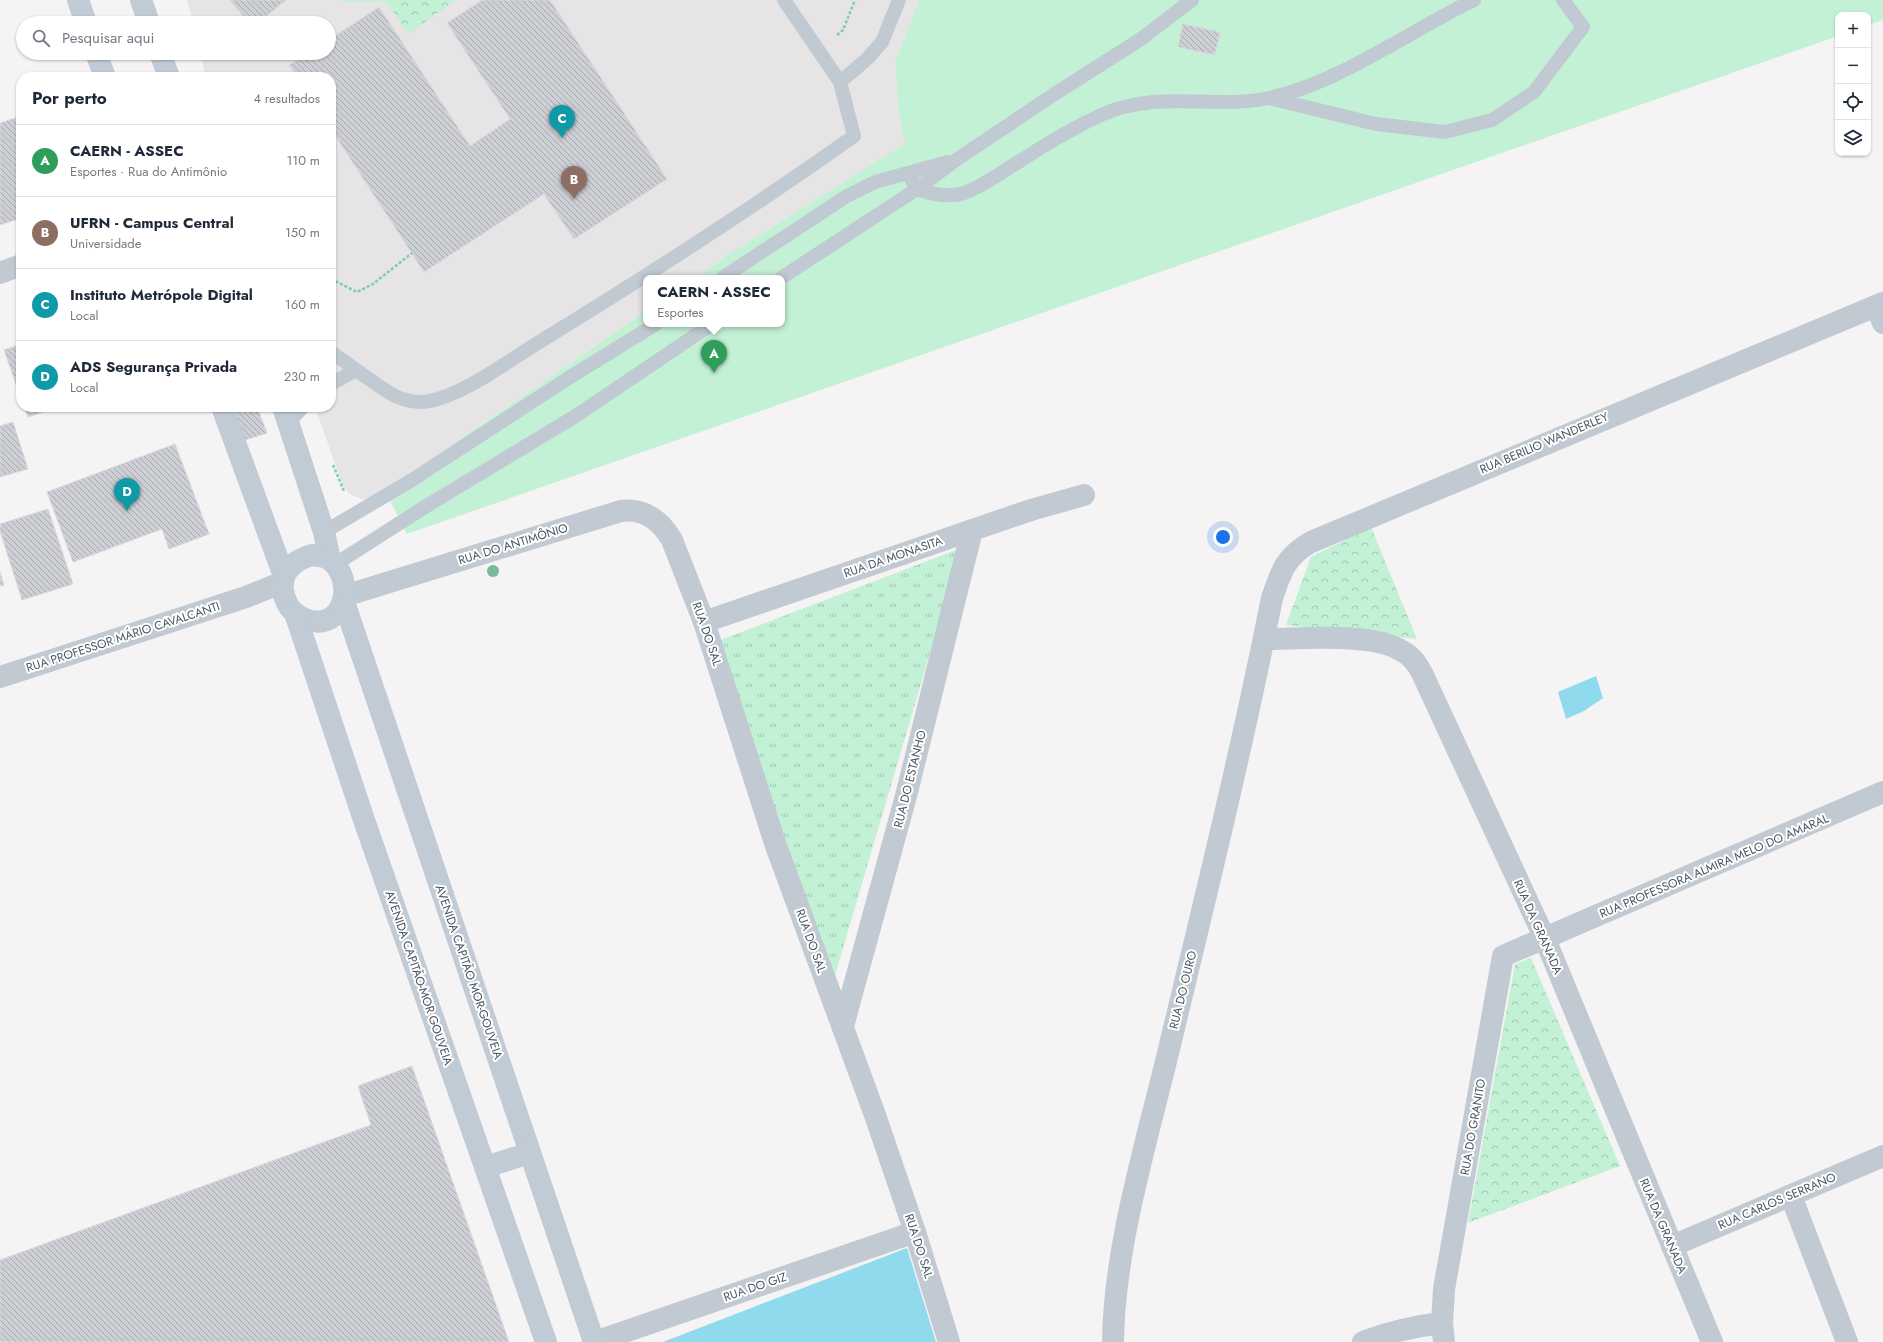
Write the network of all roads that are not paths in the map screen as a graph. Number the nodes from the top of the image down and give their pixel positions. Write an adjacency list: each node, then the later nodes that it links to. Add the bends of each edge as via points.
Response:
1 (78, 0): 8 (main road)
2 (141, 0): 9 (main road)
3 (784, 0): 14 (lane)
4 (899, 0): 14 (lane, via 882,42)
5 (1192, 0): 16 (lane, via 1141,39)
6 (1474, 0): 15 (lane, via 1340,72)
7 (1563, 0): 15 (lane, via 1583,27 1534,92 1492,120 1445,132 1376,124)
8 (84, 16)
9 (147, 16)
10 (99, 60): 12 (main road)
11 (163, 60): 13 (main road)
12 (103, 72)
13 (167, 72)
14 (840, 82): 21 (lane, via 854,136)
15 (1269, 98): 18 (lane, via 1236,102 1151,101 1120,107 1051,141 986,183 964,193 940,195)
16 (956, 160): 17 (lane); 18 (lane)
17 (908, 173): 18 (lane); 22 (lane, via 875,182 847,196)
18 (917, 189): 23 (lane)
19 (16, 267): 20 (street)
20 (0, 273)
21 (645, 275)
22 (727, 275)
23 (785, 275)
24 (643, 276): 29 (lane, via 466,386 443,397 424,402 410,402 392,395)
25 (1881, 311): 43 (street, RUA BERILIO WANDERLEY, via 1532,448 1304,546 1292,554 1280,574 1272,598)
26 (651, 327): 35 (lane, via 412,480)
27 (708, 327): 37 (lane, via 574,417)
28 (336, 356): 29 (lane)
29 (356, 370): 30 (lane)
30 (336, 381)
31 (224, 412): 38 (main road)
32 (286, 415): 35 (main road)
33 (1084, 495): 34 (street, RUA DA MONASITA)
34 (972, 530): 42 (street, RUA DA MONASITA); 47 (street, RUA DO ESTANHO, via 906,796)
35 (324, 532): 37 (main road)
36 (672, 540): 40 (street, RUA DO ANTIMÔNIO, via 662,526 651,518 636,511 620,511); 42 (street, RUA DO SAL)
37 (332, 562): 38 (main road, via 312,555 299,559 289,567); 40 (main road, via 344,585)
38 (283, 579): 39 (street, RUA PROFESSOR MÁRIO CAVALCANTI); 41 (main road, via 285,599)
39 (246, 597): 41 (street); 44 (street, RUA PROFESSOR MÁRIO CAVALCANTI)
40 (344, 599): 41 (main road, via 340,611 328,620 310,621); 48 (main road, AVENIDA CAPITÃO MOR-GOUVEIA)
41 (292, 610): 50 (main road, AVENIDA CAPITÃO-MOR GOUVEIA)
42 (704, 622): 47 (street, RUA DO SAL, via 776,846)
43 (1264, 640): 46 (street, RUA DA GRANADA, via 1378,641 1391,645 1411,657 1422,673); 58 (street, RUA DO OURO, via 1219,842 1132,1205 1114,1305)
44 (0, 677)
45 (1883, 792): 46 (street, RUA PROFESSORA ALMIRA MELO DO AMARAL)
46 (1545, 939): 53 (street, RUA DA GRANADA); 54 (street, RUA DO GRANITO, via 1504,956 1444,1289)
47 (843, 1026): 52 (street, RUA DO SAL)
48 (530, 1153): 50 (main road); 56 (main road, AVENIDA CAPITÃO MOR-GOUVEIA)
49 (1883, 1156): 51 (street, RUA CARLOS SERRANO)
50 (485, 1167): 55 (main road, AVENIDA CAPITÃO-MOR GOUVEIA)
51 (1790, 1196): 53 (street, RUA CARLOS SERRANO); 61 (street)
52 (915, 1232): 56 (street, RUA DO GIZ); 57 (street, RUA DO SAL)
53 (1672, 1246): 60 (street, RUA DA GRANADA)
54 (1442, 1332): 59 (street, via 1407,1328)
55 (546, 1342)
56 (595, 1342)
57 (949, 1342)
58 (1112, 1342)
59 (1363, 1342)
60 (1712, 1342)
61 (1847, 1342)

